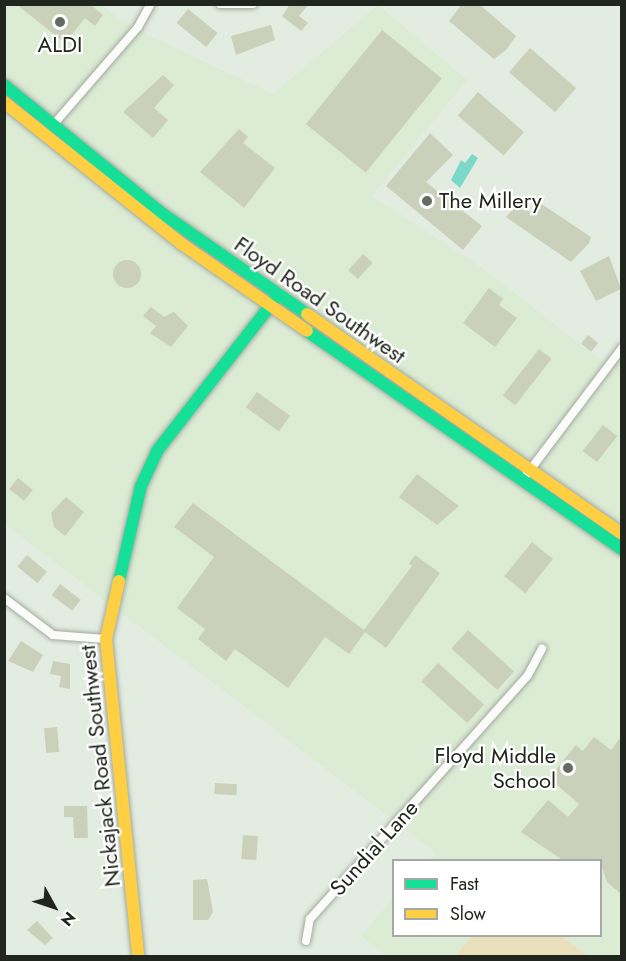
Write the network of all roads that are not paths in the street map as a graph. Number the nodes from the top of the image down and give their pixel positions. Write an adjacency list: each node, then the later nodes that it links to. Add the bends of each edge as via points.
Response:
1 (151, 4): 6 (street, via 138,27)
2 (220, 4): 3 (street)
3 (253, 4)
4 (4, 85): 6 (main road, Floyd Road Southwest)
5 (4, 102): 7 (main road, Floyd Road Southwest)
6 (54, 124): 7 (main road, Floyd Road Southwest)
7 (274, 301): 9 (main road, Floyd Road Southwest); 13 (main road, Nickajack Road Southwest, via 157,451 141,486)
8 (621, 348): 9 (street)
9 (525, 477): 10 (main road, Floyd Road Southwest); 11 (main road, Floyd Road Southwest)
10 (621, 534)
11 (621, 549)
12 (4, 598): 13 (street, via 53,635)
13 (106, 639): 16 (main road, Nickajack Road Southwest)
14 (542, 649): 15 (street, Sundial Lane, via 528,675 310,919)
15 (306, 941)
16 (138, 957)

